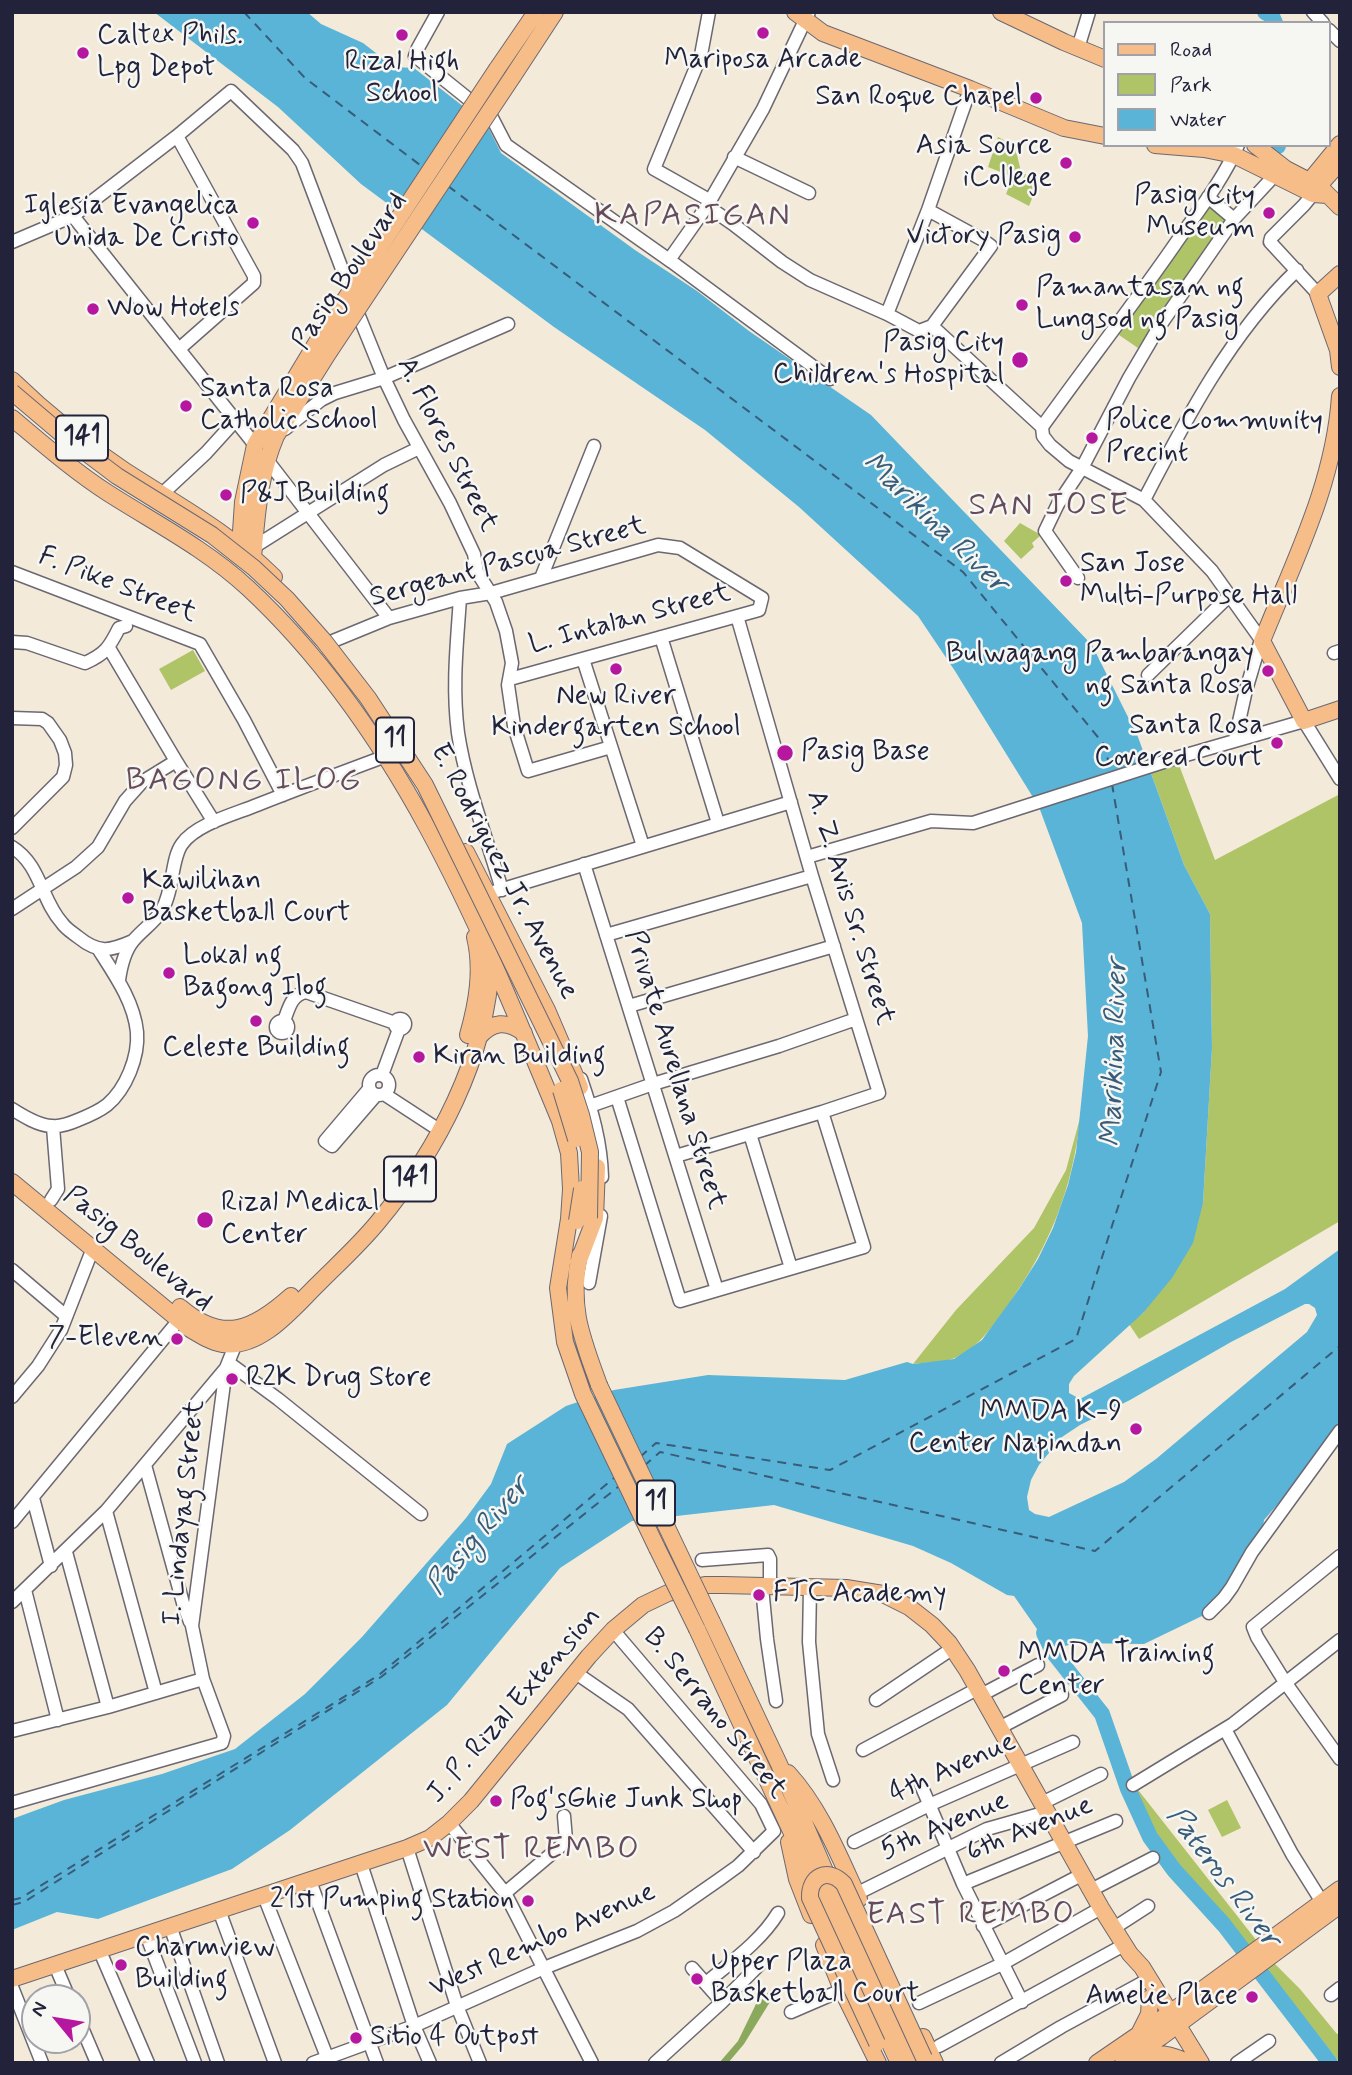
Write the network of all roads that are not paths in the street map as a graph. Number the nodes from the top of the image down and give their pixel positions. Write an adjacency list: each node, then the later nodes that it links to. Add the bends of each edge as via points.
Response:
1 (438, 12): 29 (street, via 415,56 492,118 506,145)
2 (536, 12): 38 (main road, Pasig Boulevard, bridge)
3 (555, 12): 38 (main road, Pasig Boulevard, bridge)
4 (709, 12): 23 (street, via 701,55 654,169)
5 (1001, 12): 8 (main road)
6 (1089, 12): 8 (street)
7 (803, 15): 10 (main road, via 822,33); 17 (street, via 763,109)
8 (1078, 48): 9 (main road)
9 (1104, 59)
10 (970, 89): 12 (main road, via 1064,128); 25 (street)
11 (177, 136): 26 (street); 32 (street, via 231,91 302,163); 39 (street, via 254,276 254,283)
12 (1104, 136)
13 (1340, 144): 20 (main road)
14 (1180, 147): 16 (main road)
15 (1257, 147): 20 (main road)
16 (1236, 150): 19 (main road); 22 (street)
17 (734, 157): 21 (street); 23 (street)
18 (1340, 162): 20 (main road)
19 (1275, 176): 20 (main road); 27 (street)
20 (1314, 189): 24 (main road); 30 (street, via 1270,242)
21 (808, 193)
22 (1208, 197): 27 (street); 49 (street)
23 (708, 203): 29 (street); 34 (street, via 782,262)
24 (1340, 206)
25 (928, 210): 34 (street); 37 (street, via 991,246)
26 (73, 216): 28 (street); 39 (street)
27 (1234, 219): 56 (street, via 1154,334)
28 (12, 242)
29 (669, 260): 42 (street)
30 (1297, 270): 33 (street); 58 (street, via 1225,357)
31 (1340, 274): 33 (main road)
32 (348, 285)
33 (1318, 294): 40 (main road)
34 (887, 314): 37 (street, via 919,331)
35 (359, 316): 41 (street, A. Flores Street)
36 (508, 324): 41 (street)
37 (932, 326): 49 (street)
38 (323, 347): 50 (main road, Pasig Boulevard); 51 (main road, Pasig Boulevard)
39 (179, 349): 48 (street)
40 (1340, 367)
41 (384, 378): 50 (street, via 321,400); 53 (street, A. Flores Street)
42 (830, 379)
43 (12, 380): 57 (main road, E. Rodriguez Jr. Avenue / 141, via 70,430)
44 (12, 392): 134 (main road, 11, bridge, via 117,476 212,535 287,599 368,698 425,786 570,1081 581,1115 590,1152 589,1219)
45 (1340, 396): 54 (main road)
46 (12, 406): 134 (main road, 11, bridge, via 111,484 248,575 281,607 360,704 418,790 560,1086 579,1152 582,1189)
47 (12, 418): 60 (main road, E. Rodriguez Jr. Avenue / 141)
48 (235, 421): 51 (street); 57 (street)
49 (1042, 427): 56 (street, via 1050,445)
50 (276, 436): 55 (main road, Pasig Boulevard)
51 (255, 445): 61 (main road, Pasig Boulevard, via 243,502)
52 (594, 446): 64 (street)
53 (419, 448): 59 (street); 66 (street, A. Flores Street, via 439,480 474,554 477,572)
54 (1336, 452): 76 (main road)
55 (267, 460): 59 (street); 61 (main road, Pasig Boulevard)
56 (1082, 468): 58 (street); 65 (street, via 1045,531)
57 (159, 492): 60 (main road); 61 (main road, E. Rodriguez Jr. Avenue / 141)
58 (1144, 500): 67 (street, via 1212,571)
59 (309, 512): 61 (street); 71 (street)
60 (141, 513): 63 (main road, E. Rodriguez Jr. Avenue / 141)
61 (249, 550): 63 (main road, Pasig Boulevard); 74 (main road, E. Rodriguez Jr. Avenue / 141)
62 (12, 572): 93 (street, F. Pike Street, via 200,643)
63 (232, 574): 82 (main road, E. Rodriguez Jr. Avenue / 141, via 273,612)
64 (541, 578): 66 (street, Sergeant Pascua Street); 69 (street, Sergeant Pascua Street, via 668,545 762,598)
65 (1078, 578)
66 (491, 593): 68 (street, Sergeant Pascua Street); 81 (street, A. Flores Street, via 506,631)
67 (1229, 596): 76 (street); 80 (street)
68 (460, 597): 71 (street, Sergeant Pascua Street); 104 (street, via 455,665 458,733 485,832)
69 (761, 605): 70 (street, L. Intalan Street, via 759,610)
70 (737, 616): 73 (street, L. Intalan Street); 94 (street, A. Z. Avis Sr. Street)
71 (388, 618): 74 (street, Sergeant Pascua Street)
72 (126, 626): 77 (street, via 118,628)
73 (661, 638): 78 (street, L. Intalan Street); 96 (street)
74 (333, 641): 79 (main road, E. Rodriguez Jr. Avenue / 141)
75 (12, 642): 77 (street, via 85,663)
76 (1261, 642): 83 (main road); 88 (street)
77 (109, 648): 91 (street)
78 (583, 659): 81 (street, L. Intalan Street); 89 (street)
79 (360, 675): 82 (main road); 104 (main road, E. Rodriguez Jr. Avenue / 141)
80 (1148, 675)
81 (510, 679): 89 (street, A. Flores Street, via 514,726 528,771)
82 (340, 689): 90 (main road, E. Rodriguez Jr. Avenue / 141)
83 (1294, 702): 85 (main road); 87 (main road)
84 (1340, 709): 85 (main road)
85 (1322, 715): 87 (main road)
86 (12, 718): 97 (street, via 48,723 60,740 66,765 63,778)
87 (1304, 721): 92 (street); 100 (street, via 973,823 931,821)
88 (1236, 735)
89 (611, 747): 98 (street)
90 (386, 756): 93 (street); 105 (main road, E. Rodriguez Jr. Avenue / 141)
91 (176, 761): 95 (street); 103 (street, via 142,782 97,847)
92 (1340, 779)
93 (283, 795): 95 (street)
94 (791, 802): 96 (street); 100 (street, A. Z. Avis Sr. Street)
95 (214, 822): 108 (street, via 182,844 163,908)
96 (718, 823): 98 (street)
97 (12, 828)
98 (643, 846): 101 (street)
99 (12, 848): 103 (street, via 33,867)
100 (807, 857): 102 (street, A. Z. Avis Sr. Street)
101 (584, 864): 104 (street); 107 (street, Private Aurellana Street)
102 (812, 876): 107 (street); 109 (street, A. Z. Avis Sr. Street)
103 (43, 890): 106 (street); 110 (street, via 62,923)
104 (495, 892): 105 (street); 111 (main road, 141); 114 (main road, E. Rodriguez Jr. Avenue / 141)
105 (465, 901): 111 (main road, E. Rodriguez Jr. Avenue / 141); 126 (main road, Pasig Boulevard / 141, via 477,944 478,987 465,1049)
106 (12, 909)
107 (606, 935): 113 (street, Private Aurellana Street)
108 (133, 941): 110 (street); 112 (street, via 122,960)
109 (834, 946): 113 (street); 115 (street, A. Z. Avis Sr. Street)
110 (99, 950): 112 (street)
111 (492, 960): 117 (main road, 141); 118 (main road, E. Rodriguez Jr. Avenue / 141)
112 (119, 980): 127 (street, via 137,1030 132,1066 107,1105)
113 (629, 1006): 120 (street, Private Aurellana Street)
114 (547, 1010): 123 (street, via 555,1018); 134 (main road, E. Rodriguez Jr. Avenue / 141, via 577,1079 596,1152 595,1218)
115 (856, 1019): 120 (street); 125 (street, A. Z. Avis Sr. Street, via 879,1093)
116 (284, 1021): 119 (street, via 293,998 306,992 397,1026)
117 (478, 1038): 118 (main road, via 502,1023); 141 (main road, 141, via 439,1132 388,1209 344,1259 264,1334 250,1340)
118 (526, 1039): 134 (main road, E. Rodriguez Jr. Avenue / 141, via 569,1153)
119 (382, 1075): 121 (street, via 388,1080); 121 (street, via 369,1083)
120 (653, 1084): 122 (street); 129 (street, Private Aurellana Street)
121 (380, 1091): 126 (street)
122 (617, 1097): 123 (street); 138 (street, via 680,1301)
123 (590, 1106): 137 (street, via 601,1152 603,1190)
124 (12, 1110): 127 (street)
125 (822, 1112): 128 (street); 135 (street, via 864,1247)
126 (435, 1122): 141 (main road, Pasig Boulevard / 141, via 410,1166 353,1237 273,1311)
127 (53, 1127): 132 (street, via 58,1189)
128 (750, 1134): 129 (street); 135 (street)
129 (676, 1156): 138 (street, Private Aurellana Street)
130 (12, 1170): 132 (main road, Pasig Boulevard)
131 (12, 1182): 133 (main road, Pasig Boulevard)
132 (51, 1200): 141 (main road, Pasig Boulevard, via 196,1320)
133 (93, 1248): 139 (street); 140 (main road, Pasig Boulevard)
134 (570, 1262): 180 (main road, 11, bridge, via 583,1342 599,1385); 186 (main road, 11, bridge, via 558,1288 559,1309 583,1394)
135 (791, 1268): 138 (street)
136 (13, 1272): 139 (street)
137 (589, 1283)
138 (717, 1290)
139 (66, 1316): 143 (street, via 48,1352)
140 (179, 1320): 141 (main road, Pasig Boulevard, via 201,1336 226,1344); 146 (street)
141 (237, 1336): 142 (street)
142 (228, 1365): 145 (street); 148 (street, via 278,1399); 159 (street, I. Lindayag Street)
143 (12, 1397)
144 (1340, 1431): 158 (street)
145 (145, 1465): 147 (street); 159 (street)
146 (33, 1498): 149 (street); 153 (street)
147 (106, 1511): 150 (street); 168 (street)
148 (421, 1514)
149 (12, 1522)
150 (66, 1552): 153 (street); 172 (street)
151 (1340, 1556): 166 (street, via 1253,1626)
152 (702, 1560): 154 (street, via 768,1555)
153 (51, 1566): 156 (street)
154 (766, 1587): 155 (main road, J. P. Rizal Extension); 160 (main road, J. P. Rizal Extension, via 705,1585 668,1593 643,1605); 171 (street, via 767,1639)
155 (810, 1588): 162 (main road, J. P. Rizal Extension, via 846,1588 892,1598 926,1619); 183 (street, via 818,1734)
156 (25, 1590): 157 (street); 173 (street)
157 (12, 1602)
158 (1209, 1613)
159 (192, 1626): 165 (street, I. Lindayag Street)
160 (613, 1630): 164 (main road, J. P. Rizal Extension); 193 (street, B. Serrano Street, via 761,1804)
161 (1340, 1640): 166 (street)
162 (953, 1648): 167 (main road, J. P. Rizal Extension); 170 (street)
163 (1038, 1665): 167 (street)
164 (576, 1673): 192 (main road, J. P. Rizal Extension); 198 (street, via 628,1709)
165 (203, 1679): 168 (street); 187 (street, I. Lindayag Street, via 224,1736 222,1743)
166 (1285, 1682): 175 (street); 179 (street)
167 (979, 1692): 174 (main road, J. P. Rizal Extension); 178 (street)
168 (156, 1693): 172 (street)
169 (1062, 1695): 174 (street)
170 (876, 1700)
171 (776, 1701)
172 (108, 1707): 173 (street)
173 (58, 1720): 176 (street)
174 (999, 1728): 181 (main road, J. P. Rizal Extension)
175 (1225, 1729): 185 (street); 209 (street)
176 (12, 1731)
177 (1073, 1742): 181 (street, 4th Avenue)
178 (863, 1750)
179 (1340, 1759)
180 (779, 1764): 250 (main road, 11, via 843,1913); 250 (main road, via 817,1812)
181 (1020, 1765): 188 (street, 4th Avenue); 189 (main road, J. P. Rizal Extension)
182 (1101, 1774): 189 (street, 5th Avenue)
183 (833, 1780)
184 (921, 1785): 188 (street)
185 (1133, 1785)
186 (777, 1800): 234 (main road, via 800,1890); 263 (main road, 11)
187 (12, 1802)
188 (929, 1805): 194 (street, 4th Avenue); 197 (street)
189 (1044, 1807): 195 (main road, J. P. Rizal Extension); 197 (street, 5th Avenue)
190 (564, 1816): 207 (street, via 566,1840)
191 (1116, 1821): 195 (street, 6th Avenue)
192 (449, 1823): 196 (main road, J. P. Rizal Extension); 207 (street)
193 (775, 1831): 198 (street, West Rembo Avenue)
194 (854, 1842)
195 (1065, 1843): 201 (main road, J. P. Rizal Extension); 203 (street, 6th Avenue)
196 (407, 1848): 200 (main road, J. P. Rizal Extension); 238 (street)
197 (948, 1848): 203 (street); 205 (street, 5th Avenue)
198 (754, 1852): 225 (street, West Rembo Avenue, via 674,1911)
199 (1153, 1858): 206 (street)
200 (361, 1864): 202 (main road, J. P. Rizal Extension); 242 (street)
201 (1083, 1874): 206 (main road, J. P. Rizal Extension); 216 (street)
202 (310, 1881): 208 (main road, J. P. Rizal Extension); 245 (street)
203 (963, 1884): 216 (street)
204 (1340, 1889): 209 (main road)
205 (864, 1890)
206 (1091, 1890): 212 (main road, J. P. Rizal Extension)
207 (505, 1893): 225 (street)
208 (264, 1896): 213 (main road, J. P. Rizal Extension); 248 (street)
209 (1322, 1902): 221 (main road)
210 (1340, 1905): 221 (main road)
211 (1148, 1906): 217 (street)
212 (1101, 1908): 217 (main road, J. P. Rizal Extension); 223 (street)
213 (219, 1910): 215 (main road, J. P. Rizal Extension); 256 (street)
214 (778, 1913): 229 (street, via 740,1956)
215 (170, 1926): 218 (main road, J. P. Rizal Extension); 255 (street)
216 (983, 1926): 223 (street)
217 (1114, 1928): 220 (main road, J. P. Rizal Extension)
218 (146, 1934): 219 (main road, J. P. Rizal Extension); 254 (street)
219 (99, 1949): 224 (main road, J. P. Rizal Extension); 253 (street)
220 (1127, 1950): 233 (main road, J. P. Rizal Extension, via 1140,1964); 236 (street)
221 (1267, 1950): 227 (main road)
222 (760, 1964): 235 (street)
223 (1002, 1964): 236 (street); 237 (street)
224 (55, 1965): 228 (main road, J. P. Rizal Extension); 230 (street)
225 (544, 1968): 238 (street, West Rembo Avenue); 261 (street)
226 (692, 1968): 229 (street)
227 (1241, 1970): 231 (main road); 239 (main road)
228 (12, 1979)
229 (706, 1983): 235 (street)
230 (63, 1984)
231 (1207, 1986): 233 (main road, via 1181,1993); 241 (main road)
232 (12, 1987): 252 (street)
233 (1148, 1989): 241 (main road, J. P. Rizal Extension); 243 (main road, via 1148,2018); 264 (street, via 1061,2027)
234 (842, 1990): 240 (street); 247 (main road)
235 (722, 2002): 262 (street)
236 (1022, 2002): 246 (street)
237 (919, 2003)
238 (457, 2006): 242 (street, West Rembo Avenue); 260 (street)
239 (1201, 2008): 241 (main road); 249 (main road)
240 (791, 2012)
241 (1170, 2022): 243 (main road); 249 (main road, J. P. Rizal Extension); 251 (main road)
242 (414, 2026): 245 (street, West Rembo Avenue); 259 (street)
243 (1136, 2037): 265 (main road)
244 (1269, 2041): 266 (street)
245 (369, 2043): 248 (street, West Rembo Avenue); 258 (street)
246 (939, 2046)
247 (882, 2057): 250 (main road, bridge, via 810,1898 814,1882 821,1876 831,1874 844,1884)
248 (328, 2060): 257 (street, West Rembo Avenue)
249 (1188, 2061): 251 (main road, via 1154,2053)
250 (924, 2062)
251 (1124, 2062)
252 (42, 2063)
253 (148, 2063)
254 (195, 2063)
255 (218, 2063)
256 (275, 2063)
257 (313, 2063)
258 (377, 2063)
259 (430, 2063)
260 (480, 2063)
261 (592, 2063)
262 (655, 2063)
263 (899, 2063)
264 (1001, 2063)
265 (1097, 2063)
266 (1237, 2063)

